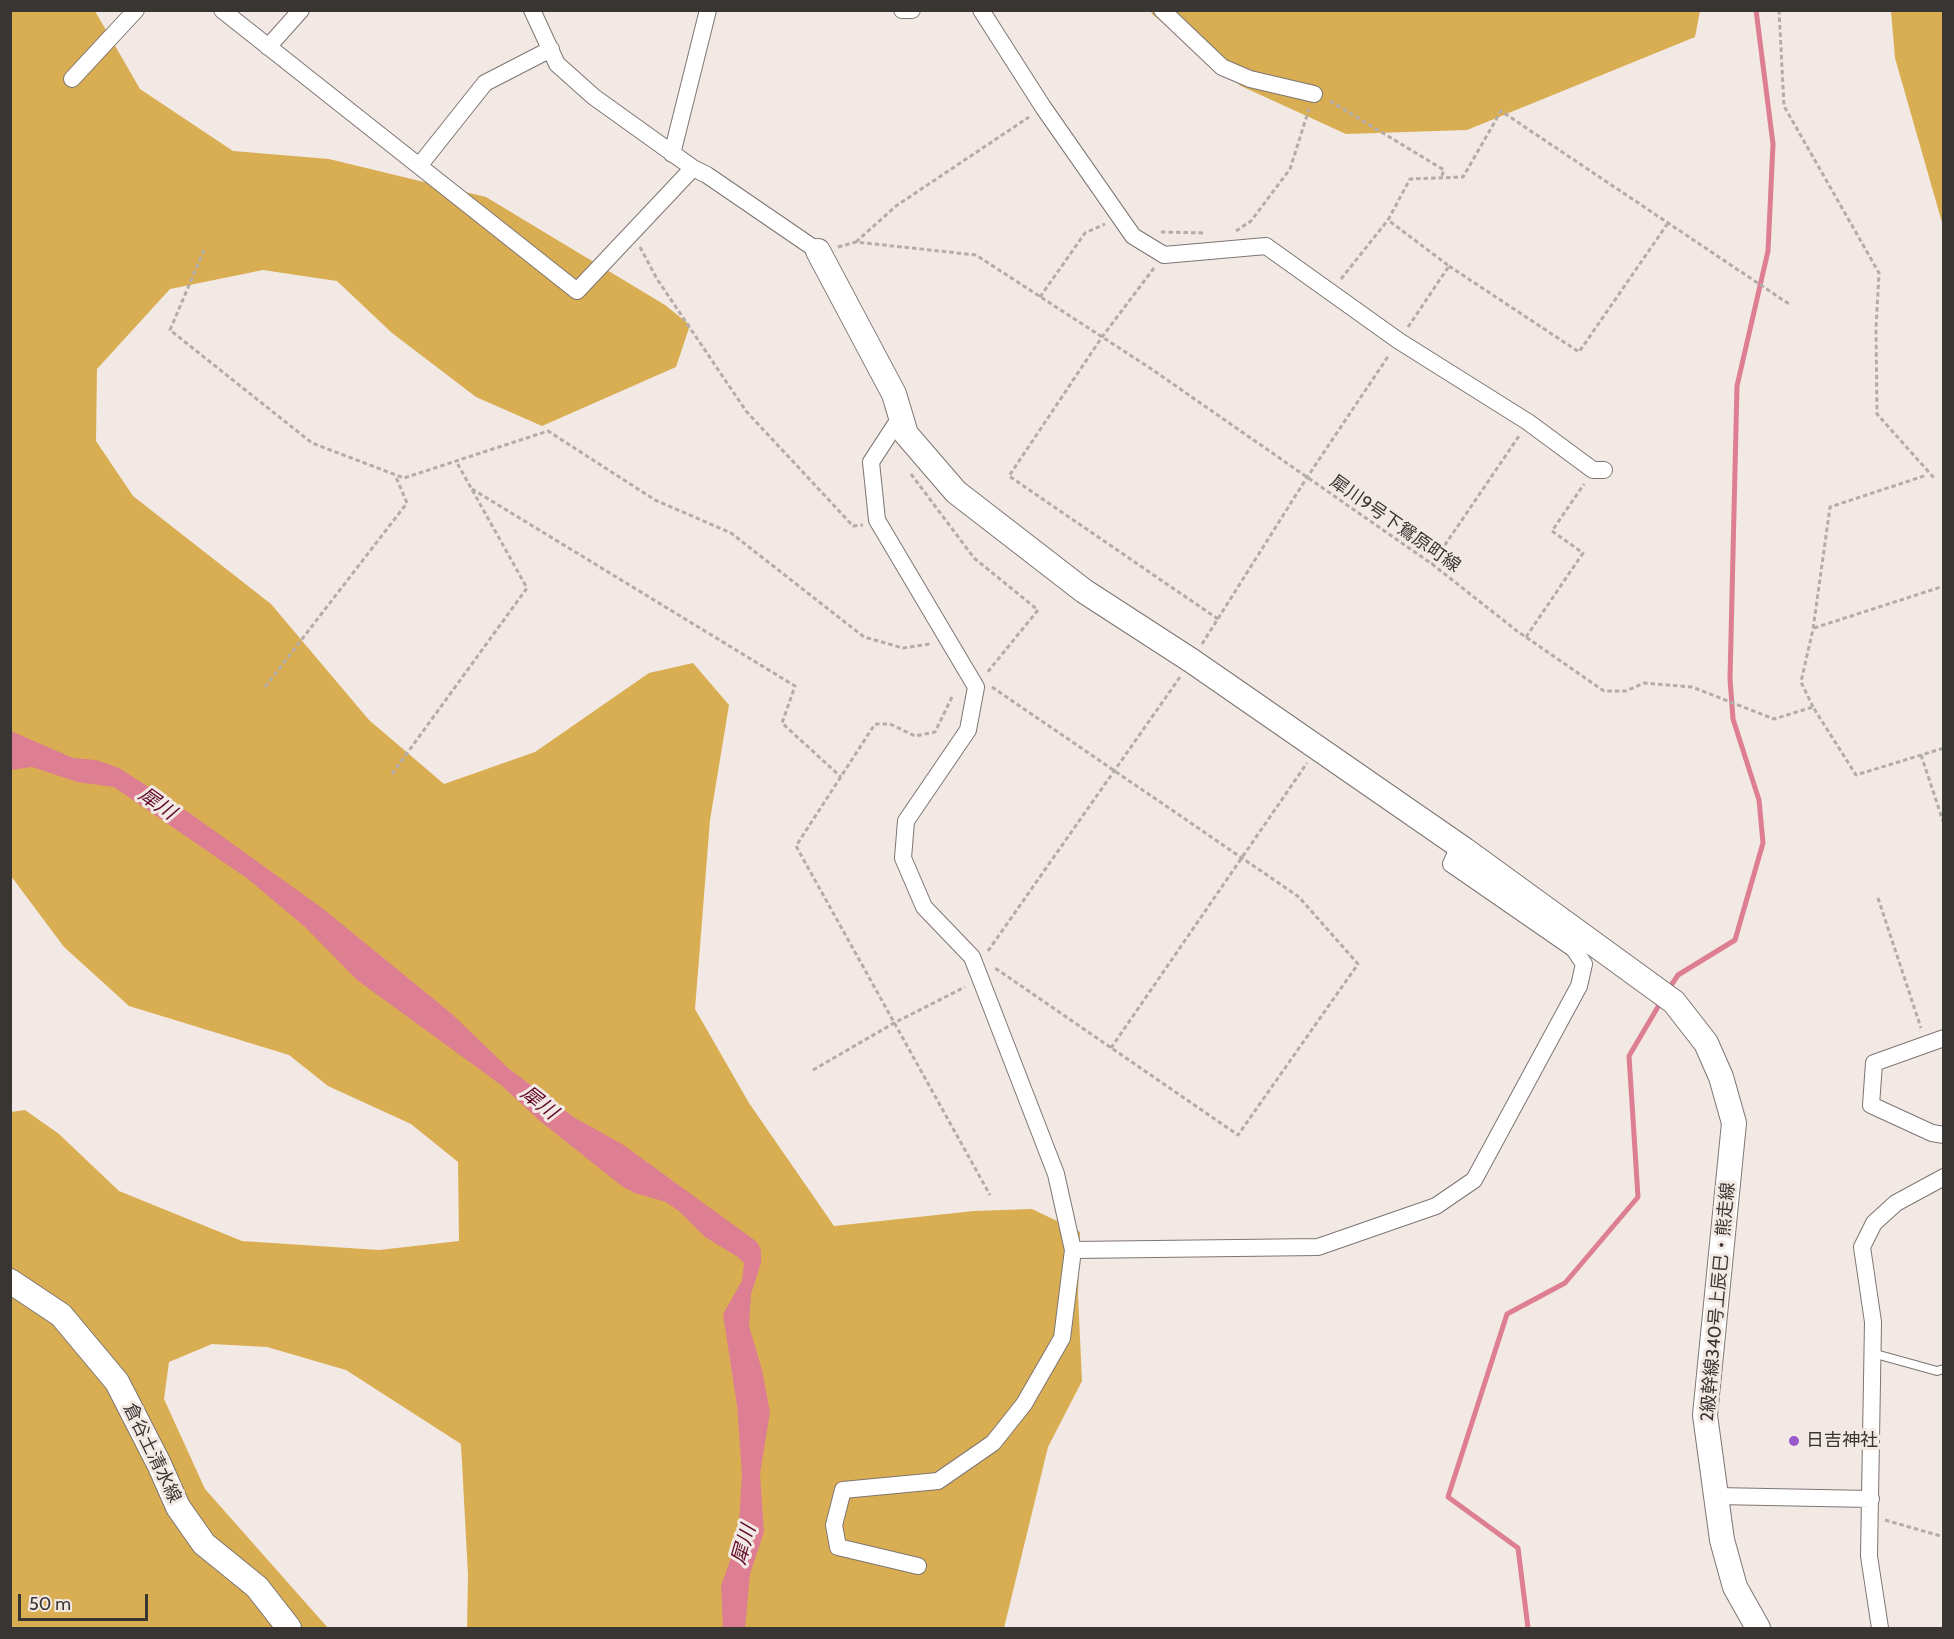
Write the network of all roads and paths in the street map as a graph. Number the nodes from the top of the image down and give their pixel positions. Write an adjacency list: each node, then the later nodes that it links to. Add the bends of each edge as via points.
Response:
1 (136, 10): 13 (street)
2 (222, 10): 11 (street)
3 (301, 10): 11 (street)
4 (532, 10): 12 (street)
5 (708, 10): 16 (street)
6 (902, 10): 7 (street)
7 (912, 10)
8 (981, 10): 15 (street)
9 (1162, 10): 14 (street, via 1221,67 1250,79)
10 (1779, 10): 45 (path, via 1784,106 1879,273 1877,414)
11 (268, 47): 17 (street)
12 (551, 50): 16 (street, via 558,64 594,97); 17 (street, via 485,83)
13 (72, 79)
14 (1314, 94): 19 (path, via 1444,170); 26 (path, via 1290,169 1251,221)
15 (1043, 107): 20 (street); 27 (path, via 896,206)
16 (672, 154): 18 (street)
17 (419, 166): 24 (street, via 577,291)
18 (693, 168): 24 (street); 29 (street)
19 (1441, 178): 21 (path, via 1410,179); 22 (path, via 1463,177 1501,111)
20 (1120, 217): 30 (street, via 1133,236); 33 (path, via 1085,233)
21 (1388, 220): 31 (path); 32 (path)
22 (1668, 223): 31 (path, via 1579,352); 34 (path)
23 (1153, 227): 25 (path, via 1163,233)
24 (633, 233): 47 (path, via 657,279 746,411 853,526)
25 (1210, 233)
26 (1234, 233)
27 (856, 242): 29 (path, 犀川9号下鴛原町線); 33 (path, 犀川9号下鴛原町線, via 976,255)
28 (204, 250): 42 (path, via 170,330 312,443)
29 (818, 251): 37 (street, 2級幹線340号上辰巳・熊走線, via 876,357)
30 (1164, 255): 32 (street, via 1266,246); 35 (path)
31 (1449, 266): 36 (path)
32 (1330, 292): 36 (street)
33 (1040, 297): 35 (path, 犀川9号下鴛原町線)
34 (1789, 304)
35 (1102, 337): 44 (path, 犀川9号下鴛原町線); 50 (path, via 1009,476)
36 (1399, 341): 38 (street); 44 (path)
37 (901, 416): 47 (street, via 871,462); 54 (street, 2級幹線340号上辰巳・熊走線, via 906,434 956,492 1084,591)
38 (1528, 422): 40 (street); 48 (path)
39 (456, 461): 42 (path, via 404,478); 46 (path); 53 (path, via 548,431 655,500 731,533 864,637 903,648)
40 (1598, 470): 52 (path, via 1552,531 1583,553)
41 (910, 471): 56 (path, via 974,558 1038,610)
42 (395, 475): 55 (path, via 407,503)
43 (1927, 475): 51 (path, via 1830,507)
44 (1306, 479): 48 (path, 犀川9号下鴛原町線); 50 (path)
45 (1935, 479)
46 (472, 489): 63 (path, via 527,588); 64 (path, via 795,686 782,723)
47 (880, 525): 53 (street)
48 (1432, 564): 52 (path, 犀川9号下鴛原町線)
49 (1944, 586): 51 (path)
50 (1218, 619): 54 (path)
51 (1813, 628): 58 (path, via 1801,682)
52 (1526, 637): 58 (path, 犀川9号下鴛原町線, via 1604,691 1626,691 1644,683 1692,687 1774,719)
53 (950, 641): 56 (street)
54 (1192, 661): 60 (street, 2級幹線340号上辰巳・熊走線); 62 (path)
55 (264, 687)
56 (976, 687): 62 (path, via 989,685); 68 (street, via 968,730 906,821 903,858 924,907)
57 (952, 697): 64 (path, via 935,732 915,736 890,724 875,724)
58 (1813, 706): 61 (path, via 1857,774)
59 (1944, 748): 61 (path)
60 (1317, 749): 66 (street, 2級幹線340号上辰巳・熊走線); 73 (path)
61 (1921, 755): 65 (path)
62 (1114, 770): 68 (path); 73 (path, via 1299,897 1358,964 1238,1135)
63 (392, 774)
64 (841, 777): 70 (path, via 796,846)
65 (1944, 824)
66 (1462, 848): 78 (street, via 1451,864 1574,949 1584,964 1579,986 1474,1180 1436,1206 1318,1247); 82 (street, 2級幹線340号上辰巳・熊走線, via 1674,1002 1706,1043 1721,1077 1734,1123 1705,1415)
67 (1878, 898): 72 (path)
68 (977, 958): 69 (street); 73 (path)
69 (981, 980): 70 (path); 78 (street, via 1056,1174)
70 (894, 1023): 74 (path); 77 (path)
71 (1944, 1038): 72 (street)
72 (1926, 1044): 75 (street, via 1874,1063 1870,1105)
73 (1111, 1048)
74 (813, 1070)
75 (1944, 1135)
76 (1944, 1177): 80 (street, via 1896,1203 1874,1223 1862,1247 1873,1322)
77 (990, 1196)
78 (1073, 1250): 85 (street, via 1062,1338 1024,1404 993,1443 938,1481 843,1490 834,1525 838,1547)
79 (10, 1281): 86 (street, 倉谷土清水線, via 61,1315 117,1382 178,1508 204,1544 257,1587)
80 (1872, 1353): 81 (lane, via 1937,1371); 83 (street)
81 (1944, 1369)
82 (1716, 1496): 83 (street); 87 (street, 2級幹線340号上辰巳・熊走線, via 1722,1540 1735,1587)
83 (1871, 1508): 84 (path); 88 (street, via 1869,1556)
84 (1944, 1537)
85 (918, 1566)
86 (289, 1629)
87 (1758, 1629)
88 (1880, 1629)

